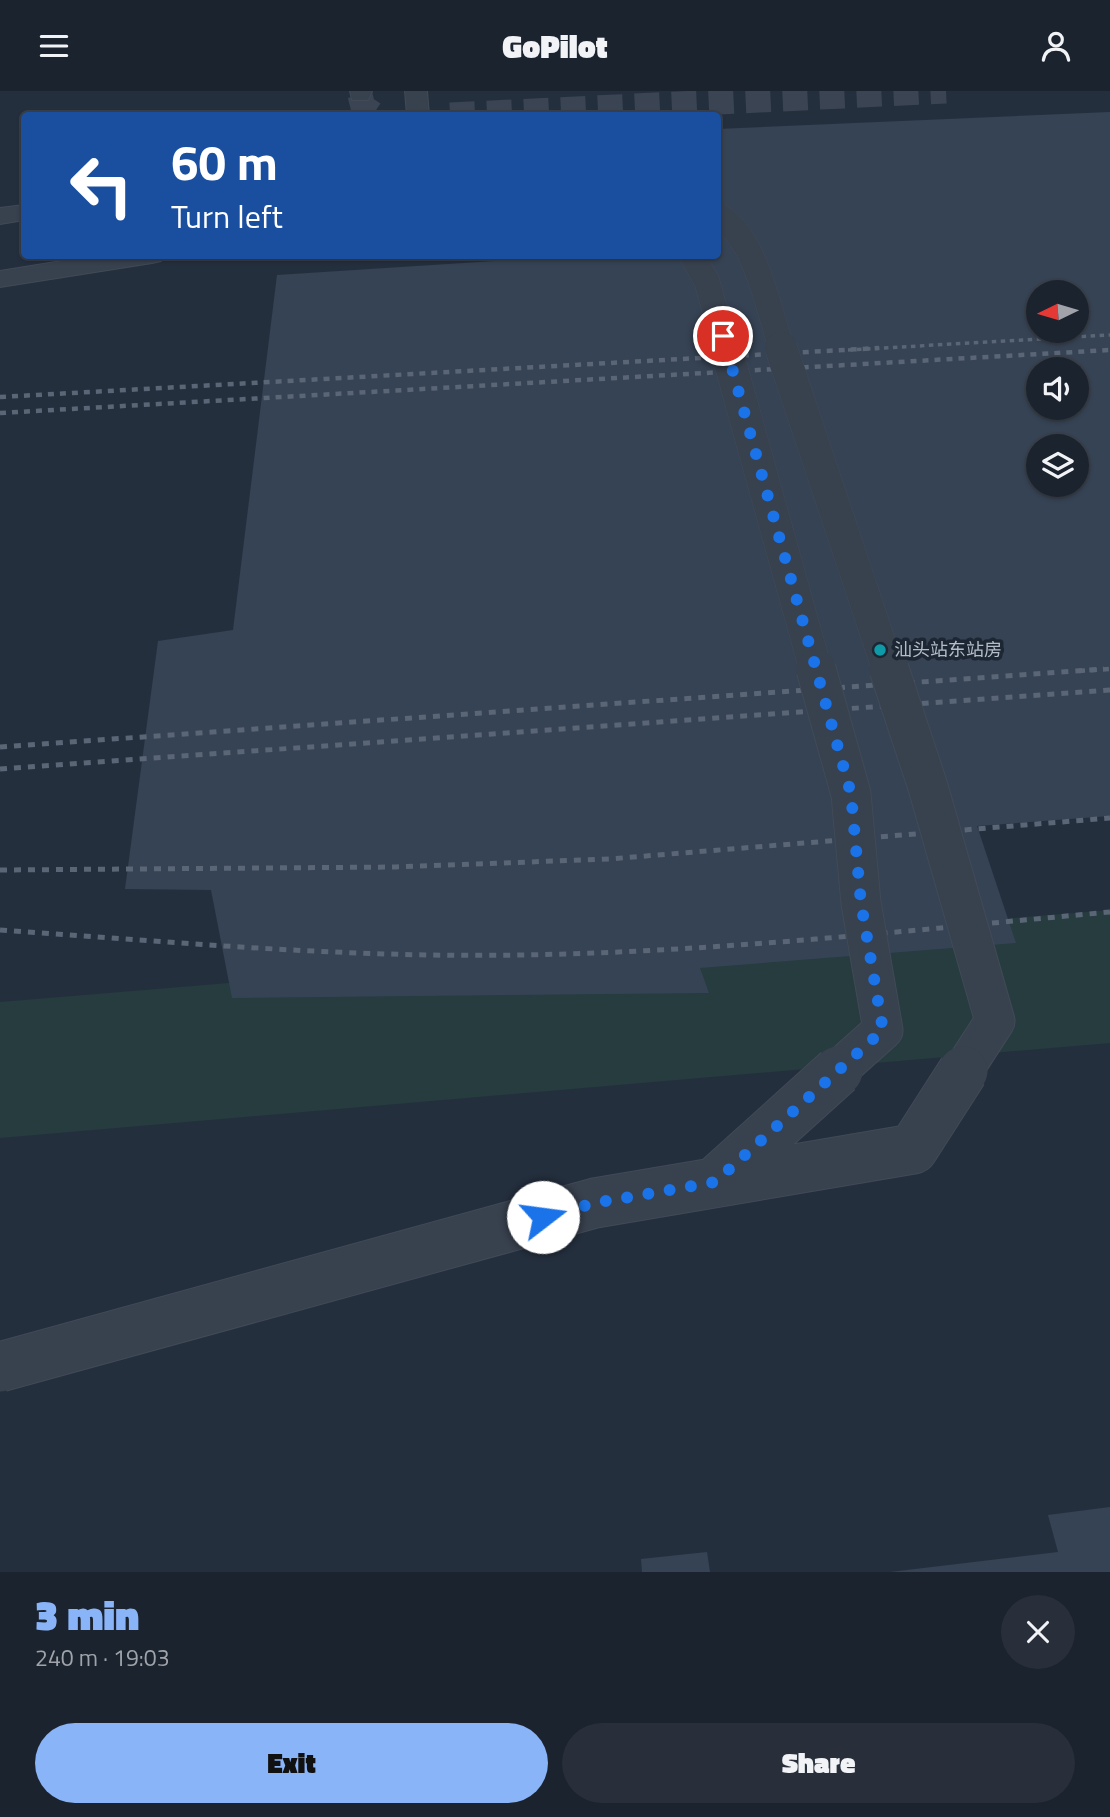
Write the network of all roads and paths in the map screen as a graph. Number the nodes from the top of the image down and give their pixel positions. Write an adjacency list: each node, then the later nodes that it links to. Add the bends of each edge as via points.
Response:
1 (416, 91): 2 (street)
2 (418, 112)
3 (21, 213): 4 (street)
4 (0, 216)
5 (721, 217): 11 (street, bridge, via 731,223 748,248 928,787 995,1021 913,1149)
6 (21, 256): 7 (street)
7 (0, 259)
8 (127, 259): 10 (street)
9 (694, 259): 11 (street, bridge, via 707,282 851,794 861,903 883,1030)
10 (0, 279)
11 (715, 1182): 12 (street, bridge, via 595,1203)
12 (0, 1367)

